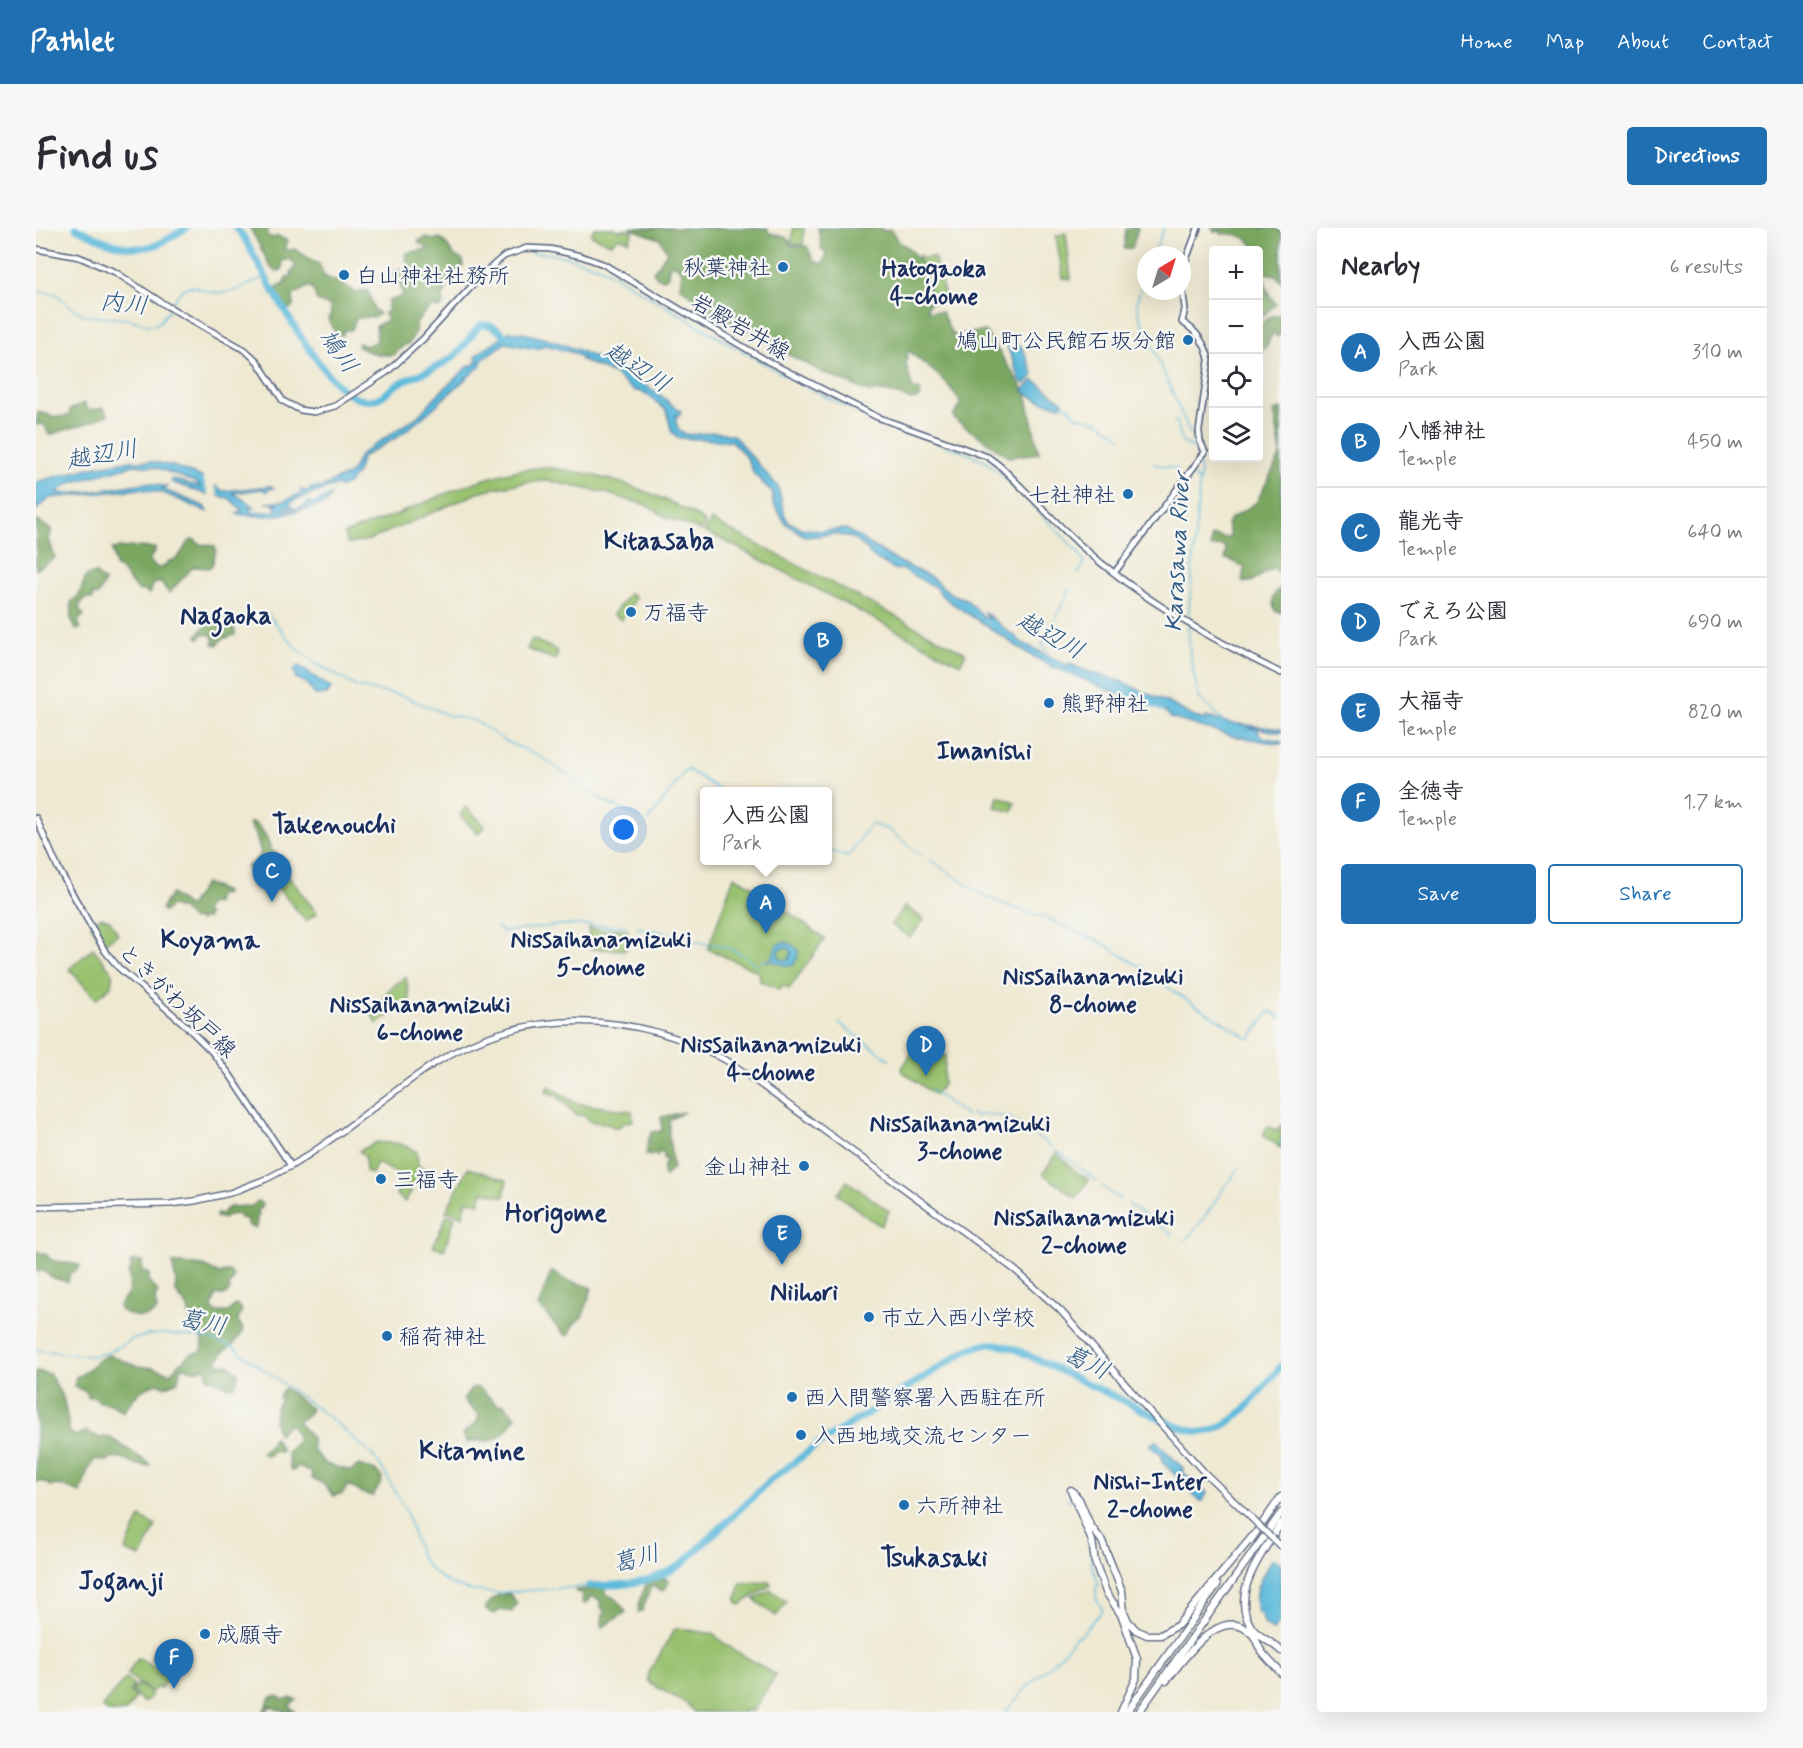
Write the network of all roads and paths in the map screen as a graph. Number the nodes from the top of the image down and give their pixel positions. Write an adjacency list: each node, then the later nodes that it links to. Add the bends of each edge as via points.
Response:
1 (1198, 228): 2 (main road)
2 (1191, 246)
3 (36, 249): 5 (main road, 岩殿岩井線, via 61,252 116,272 251,355 280,397 295,409 314,412 335,406 380,378 504,256 526,248 581,256 613,270 769,363 877,417 988,457)
4 (1184, 300): 5 (main road, via 1182,322 1193,330 1209,360 1199,431 1205,452)
5 (1115, 572): 6 (main road, 岩殿岩井線, via 1191,626)
6 (1281, 672)
7 (36, 818): 8 (main road, ときがわ坂戸線, via 58,868 105,951 212,1052)
8 (291, 1166): 9 (main road, via 230,1193 194,1201); 14 (main road, bridge, via 432,1065 488,1037 519,1028 574,1022 618,1024 656,1030 702,1047 731,1063 994,1254 1060,1310 1203,1472)
9 (36, 1207)
10 (1281, 1497): 13 (highway)
11 (1281, 1513): 19 (highway)
12 (1281, 1523): 15 (highway, via 1254,1569 1244,1600 1253,1629)
13 (1252, 1538): 17 (highway, via 1178,1625 1161,1635 1147,1635 1128,1622 1122,1590 1102,1541 1071,1490 1092,1541 1106,1592 1122,1616 1137,1659 1136,1679); 18 (highway)
14 (1281, 1547)
15 (1281, 1651)
16 (1281, 1673): 19 (highway, via 1251,1634 1238,1626 1221,1626 1204,1637)
17 (1120, 1712)
18 (1127, 1712)
19 (1140, 1712)

